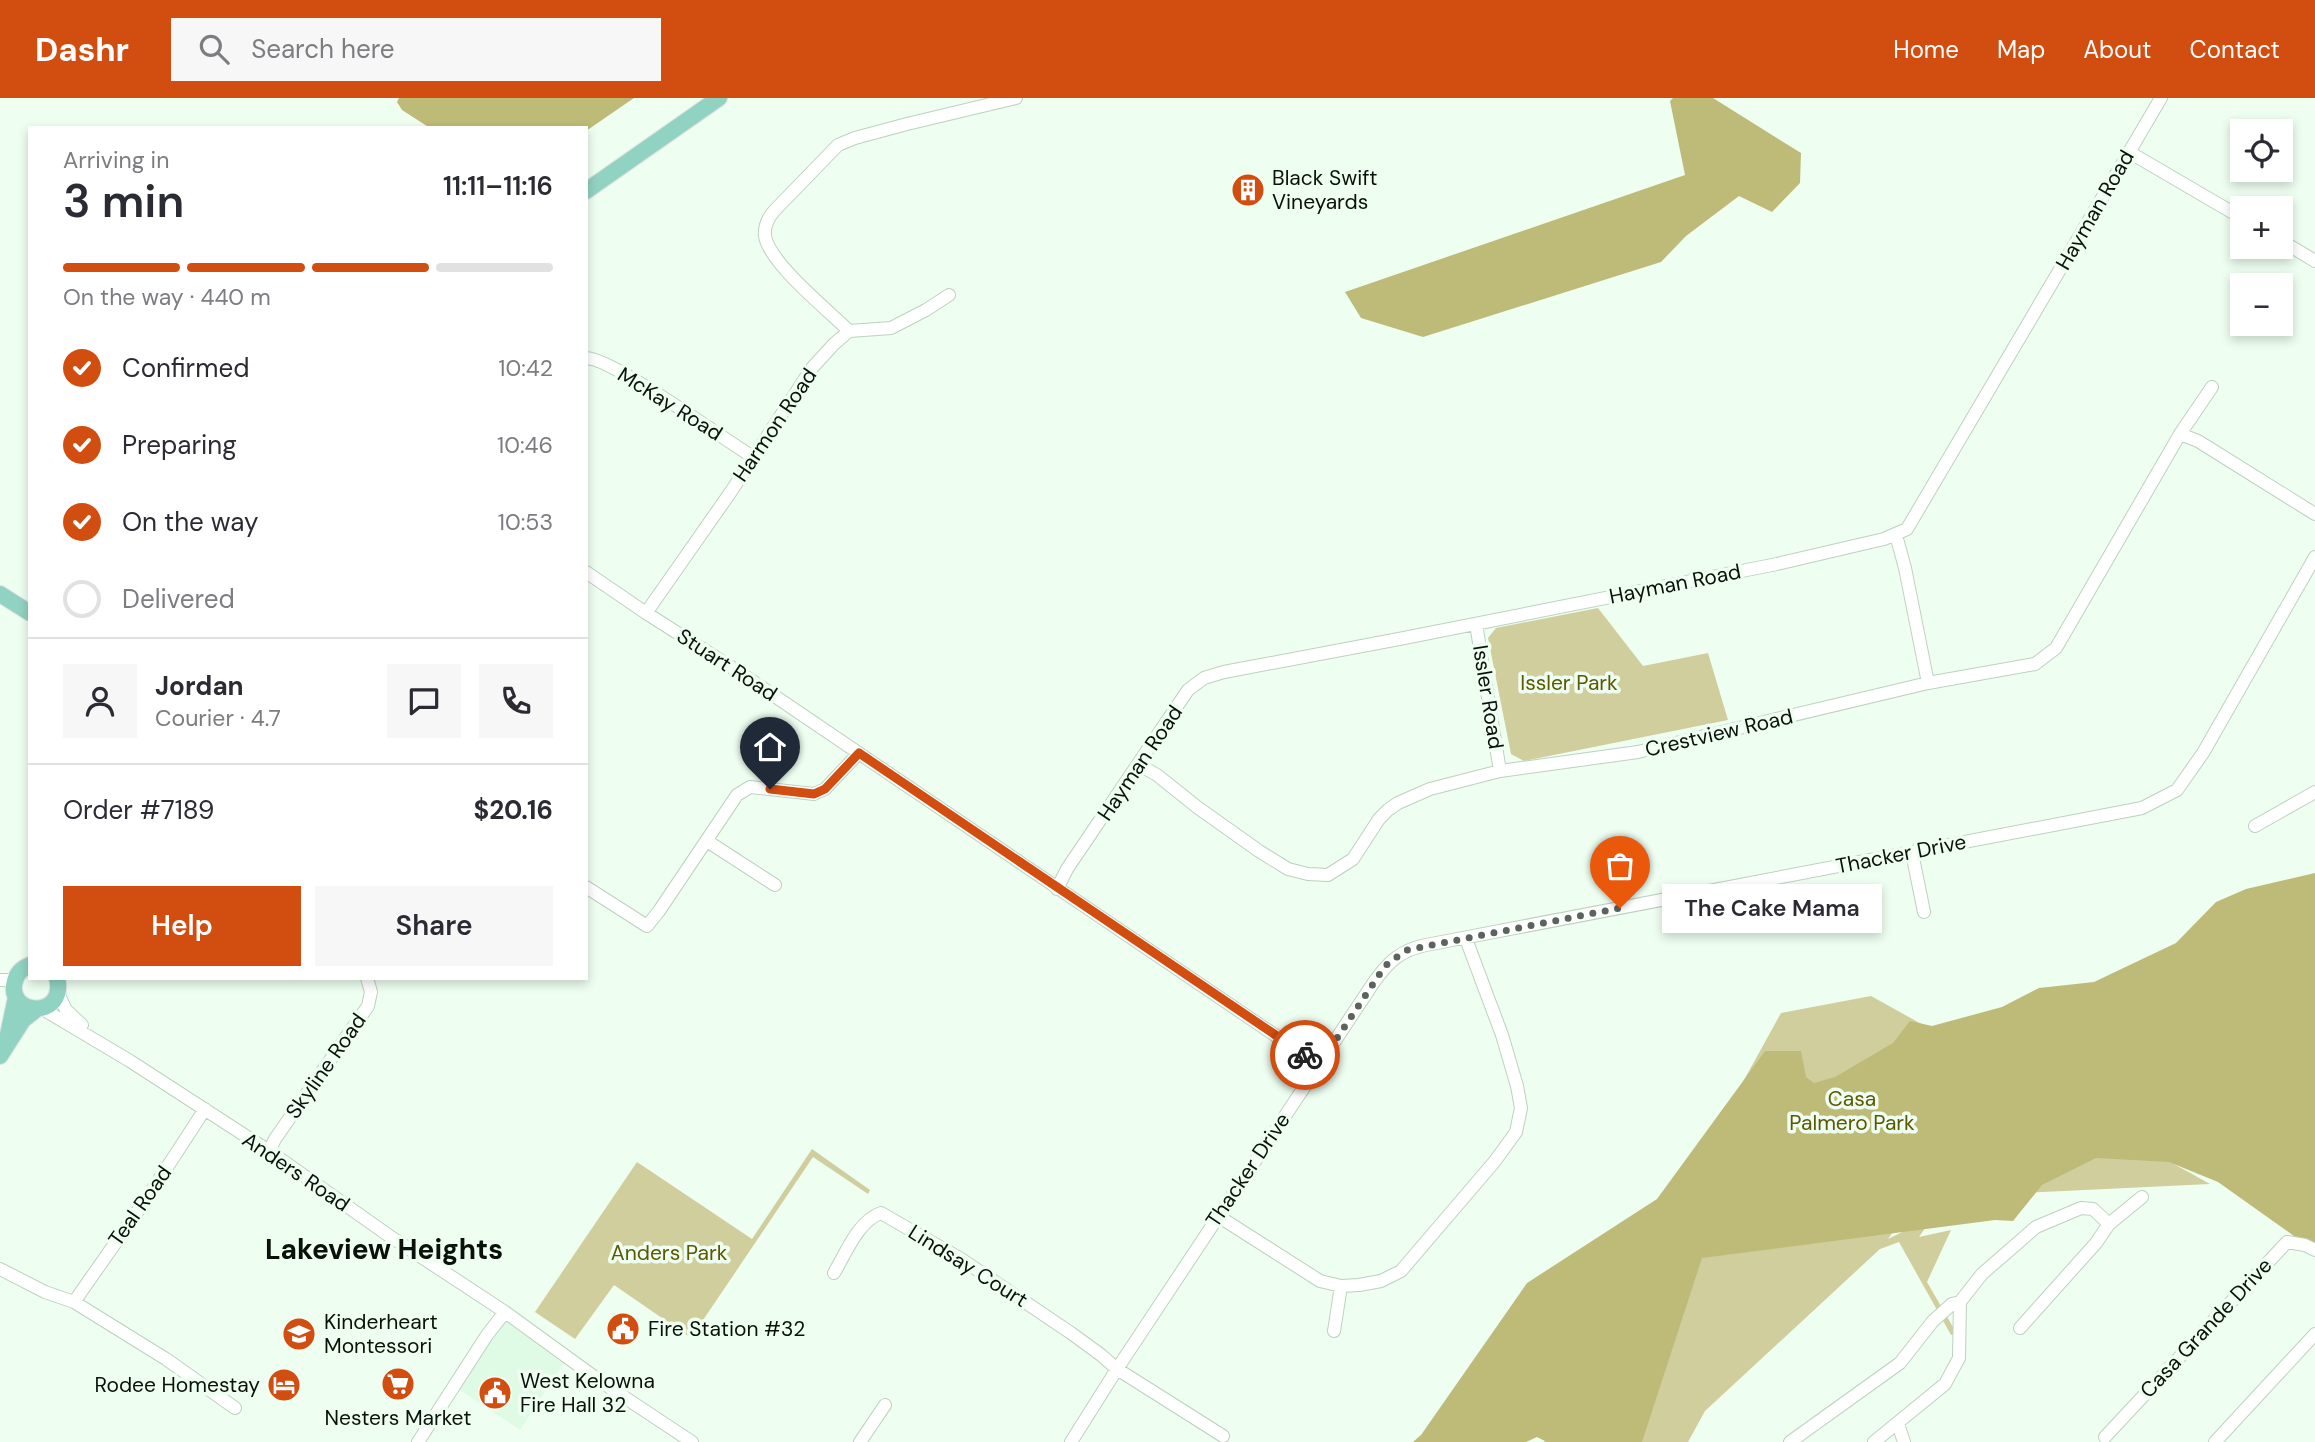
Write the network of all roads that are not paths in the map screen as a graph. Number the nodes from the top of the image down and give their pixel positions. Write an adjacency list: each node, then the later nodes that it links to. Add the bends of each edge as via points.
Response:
1 (719, 98): 5 (main road)
2 (1016, 98): 10 (street, via 838,145 766,221 765,237 781,265)
3 (2161, 98): 4 (street, Hayman Road)
4 (2129, 152): 6 (street); 16 (street, Hayman Road, via 1908,529)
5 (588, 190)
6 (2230, 211)
7 (2293, 248): 8 (street)
8 (2315, 261)
9 (949, 295): 10 (street, via 891,328)
10 (849, 331): 14 (street, Harmon Road, via 812,368)
11 (588, 358): 14 (street, McKay Road, via 631,378)
12 (2213, 387): 13 (street, Crestview Road)
13 (2180, 434): 15 (street); 23 (street, Crestview Road, via 2056,648 2035,664)
14 (753, 457): 21 (street, Harmon Road)
15 (2315, 513)
16 (1896, 535): 22 (street, Hayman Road, via 1777,564); 23 (street)
17 (2315, 557): 30 (street, Thacker Drive, via 2178,790 2142,807)
18 (588, 573): 21 (street, Stuart Road)
19 (0, 594): 20 (main road)
20 (28, 612)
21 (646, 613): 24 (street, Stuart Road)
22 (1476, 624): 25 (street, Hayman Road, via 1204,678 1188,690); 26 (street, Issler Road)
23 (1928, 683): 26 (street, Crestview Road, via 1638,752)
24 (859, 753): 29 (street, via 825,789 814,794 750,787 737,795); 33 (street, Stuart Road)
25 (1139, 765): 26 (street, Crestview Road, via 1288,869 1328,875 1353,859 1379,819 1398,803 1430,789); 33 (street, Hayman Road)
26 (1500, 771)
27 (2315, 792): 28 (street)
28 (2255, 826)
29 (707, 841): 31 (street); 32 (street, via 647,926)
30 (1912, 853): 34 (street); 35 (street, Thacker Drive)
31 (775, 885)
32 (588, 888)
33 (1057, 889): 44 (street, Stuart Road)
34 (1924, 912)
35 (1466, 939): 44 (street, Thacker Drive, via 1407,950 1388,963); 53 (street, via 1517,1086 1521,1108 1516,1132 1401,1271 1381,1281)
36 (28, 966): 37 (main road)
37 (7, 980): 40 (main road)
38 (368, 980): 46 (street, Skyline Road, via 368,1006)
39 (59, 984): 41 (main road, via 52,1003); 42 (street, Anders Road, via 66,1010)
40 (16, 997): 41 (main road, via 27,1007); 43 (main road)
41 (39, 1009): 42 (street, Anders Road); 43 (main road, via 29,1014)
42 (105, 1046): 45 (street, Anders Road)
43 (3, 1051)
44 (1319, 1065): 48 (street, Thacker Drive)
45 (205, 1109): 46 (street, Anders Road); 54 (street, Teal Road)
46 (269, 1152): 56 (street, Anders Road)
47 (2141, 1196): 49 (street)
48 (1218, 1216): 53 (street, via 1320,1281); 60 (street, Thacker Drive)
49 (2109, 1224): 55 (street, via 2093,1209 2081,1208 2036,1227 1982,1274); 57 (street)
50 (2315, 1250): 65 (street, Casa Grande Drive, via 2287,1242)
51 (0, 1269): 54 (street)
52 (834, 1273): 60 (street, Lindsay Court, via 871,1216 881,1213 1028,1303)
53 (1341, 1286): 58 (street)
54 (74, 1302): 62 (street)
55 (1960, 1302): 63 (street, via 1959,1358 1945,1384); 70 (street, via 1933,1321 1900,1363)
56 (505, 1311): 67 (street); 68 (street, Anders Road)
57 (2020, 1328)
58 (1334, 1331)
59 (2315, 1334): 73 (street)
60 (1116, 1369): 64 (street, Lindsay Court); 66 (street, Thacker Drive)
61 (885, 1405): 69 (street)
62 (235, 1408)
63 (1898, 1424): 71 (street); 72 (street)
64 (1223, 1436)
65 (2105, 1437)
66 (1076, 1440)
67 (418, 1442)
68 (692, 1442)
69 (860, 1442)
70 (1790, 1442)
71 (1874, 1442)
72 (1904, 1442)
73 (2216, 1442)

